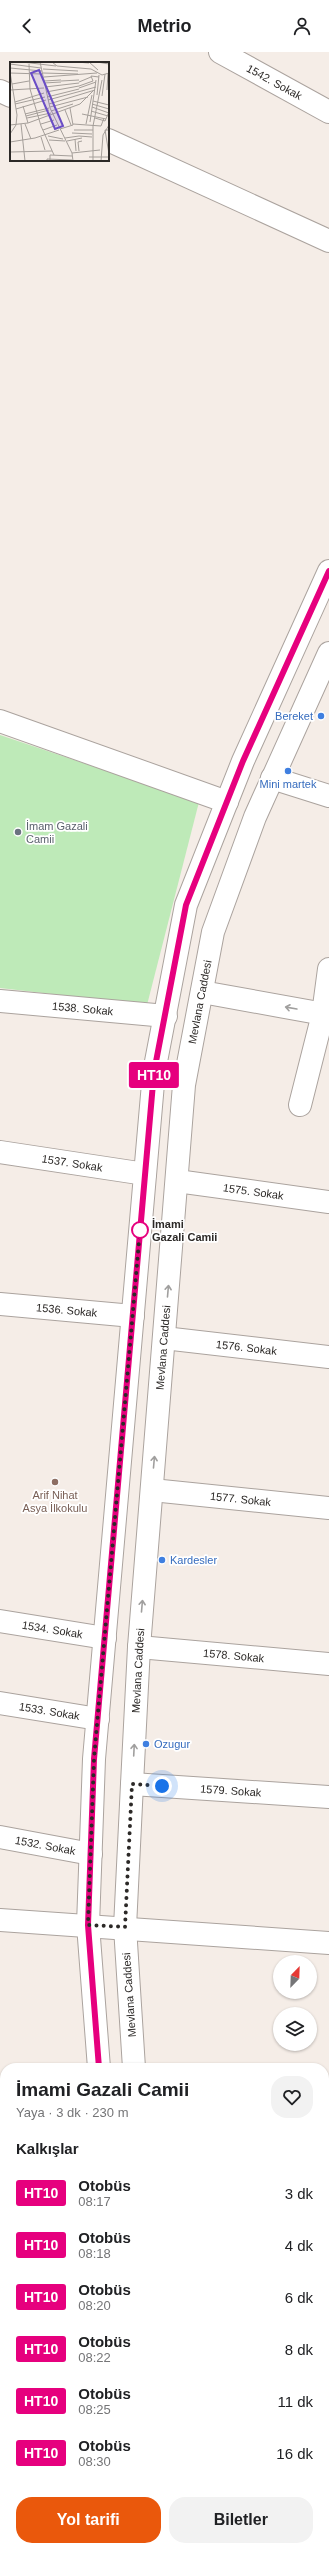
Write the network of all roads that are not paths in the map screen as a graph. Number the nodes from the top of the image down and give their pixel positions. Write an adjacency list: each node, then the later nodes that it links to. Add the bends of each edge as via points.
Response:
1 (220, 52): 4 (main road, 1542. Sokak)
2 (0, 91): 3 (main road)
3 (10, 96)
4 (329, 112)
5 (109, 140): 6 (main road)
6 (329, 241)
7 (329, 571): 12 (main road)
8 (329, 653): 10 (main road, Mevlana Caddesi)
9 (0, 721): 12 (main road)
10 (272, 778): 11 (main road); 14 (main road, Mevlana Caddesi, via 254,817 213,932)
11 (329, 796)
12 (227, 802): 17 (main road, via 186,905)
13 (329, 969): 16 (main road)
14 (202, 992): 16 (main road, one-way to 14); 21 (main road, Mevlana Caddesi, via 184,1085)
15 (0, 1001): 17 (main road, 1538. Sokak)
16 (326, 1014): 18 (main road)
17 (166, 1016): 20 (main road, via 154,1072)
18 (300, 1105)
19 (0, 1152): 20 (main road, 1537. Sokak)
20 (145, 1174): 24 (main road)
21 (176, 1181): 22 (main road, 1575. Sokak); 25 (main road, Mevlana Caddesi, one-way to 21)
22 (329, 1202)
23 (0, 1304): 24 (main road, 1536. Sokak)
24 (133, 1316): 30 (main road)
25 (164, 1338): 26 (main road, 1576. Sokak); 27 (main road, Mevlana Caddesi, one-way to 25)
26 (329, 1357)
27 (152, 1490): 28 (main road, 1577. Sokak); 31 (main road, Mevlana Caddesi, one-way to 27)
28 (329, 1508)
29 (0, 1621): 30 (main road, 1534. Sokak)
30 (105, 1638): 34 (main road)
31 (139, 1647): 32 (main road, 1578. Sokak); 35 (main road, Mevlana Caddesi, one-way to 31)
32 (329, 1664)
33 (0, 1703): 34 (main road, 1533. Sokak)
34 (98, 1719): 38 (main road)
35 (132, 1784): 36 (main road, 1579. Sokak); 41 (main road, Mevlana Caddesi)
36 (329, 1797)
37 (0, 1837): 38 (main road, 1532. Sokak)
38 (91, 1854): 40 (main road)
39 (0, 1920): 40 (main road)
40 (88, 1925): 41 (main road); 43 (main road)
41 (125, 1927): 42 (main road); 44 (main road, Mevlana Caddesi)
42 (329, 1943)
43 (99, 2063)
44 (134, 2063)

